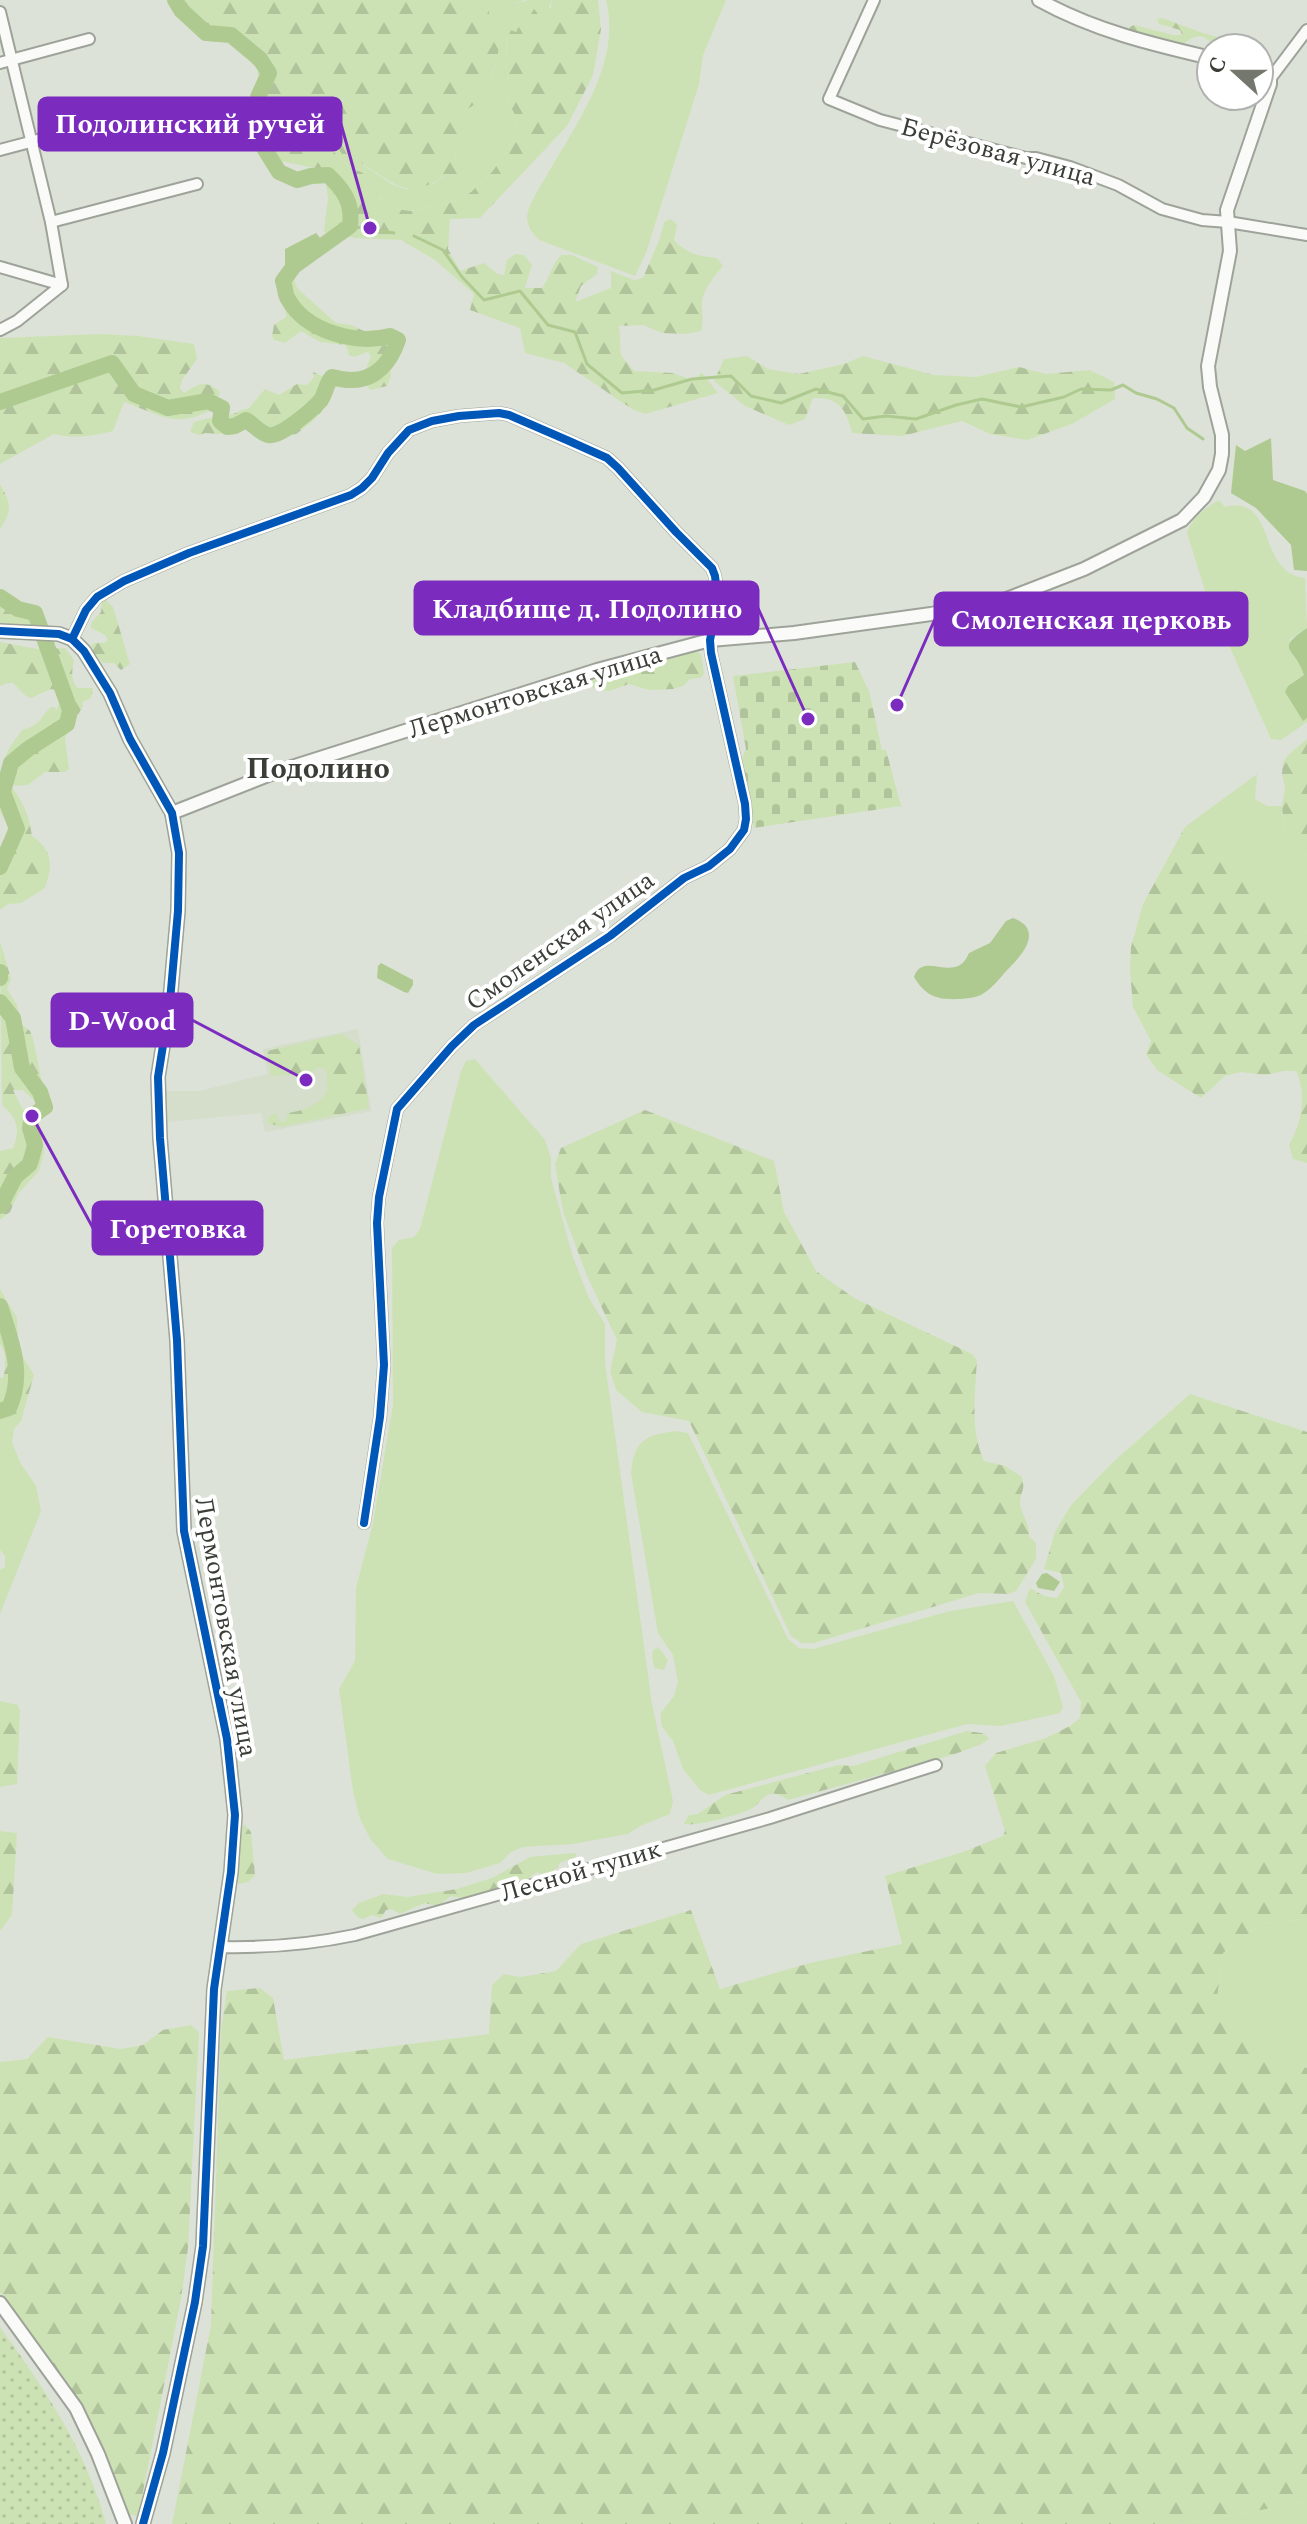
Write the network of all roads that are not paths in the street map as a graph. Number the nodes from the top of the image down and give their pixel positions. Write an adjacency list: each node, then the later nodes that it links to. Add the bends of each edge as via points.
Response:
1 (874, 0): 15 (street, Берёзовая улица, via 829,99 880,120 1070,167 1162,209)
2 (1039, 0): 6 (street, via 1107,32)
3 (0, 12): 7 (street)
4 (1307, 30): 8 (street)
5 (89, 39): 7 (street)
6 (1195, 54)
7 (5, 62): 11 (street)
8 (1275, 63)
9 (167, 106): 11 (street)
10 (1261, 112): 15 (street, Лермонтовская улица, via 1228,201)
11 (32, 141): 12 (street); 14 (street)
12 (0, 150)
13 (197, 184): 14 (street)
14 (51, 222): 18 (street)
15 (1228, 222): 16 (street, Берёзовая улица); 22 (street, Лермонтовская улица, via 1230,251 1208,366 1222,454 1214,483 1182,520 1084,569 1004,600 794,633)
16 (1307, 235)
17 (0, 267): 18 (street)
18 (62, 285): 19 (street)
19 (0, 330)
20 (0, 631): 21 (street)
21 (72, 639): 22 (street, via 86,610 110,588 189,553 351,495 372,478 400,438 420,424 486,413 509,415 607,458 618,468 712,568 718,602); 23 (street, Лермонтовская улица, via 99,673)
22 (710, 640): 23 (street, Лермонтовская улица, via 597,670 276,772); 24 (street, Смоленская улица, via 745,804 738,840 610,936 474,1025 397,1109 379,1197 384,1365)
23 (172, 813): 26 (street, Лермонтовская улица, via 180,884 157,1094 177,1340 184,1531 234,1792 231,1872)
24 (364, 1523)
25 (936, 1765): 26 (street, Лесной тупик, via 770,1818 355,1935)
26 (220, 1947): 29 (street, Лермонтовская улица, via 203,2246 163,2453)
27 (0, 2303): 28 (street, via 76,2408)
28 (125, 2524)
29 (143, 2524)

